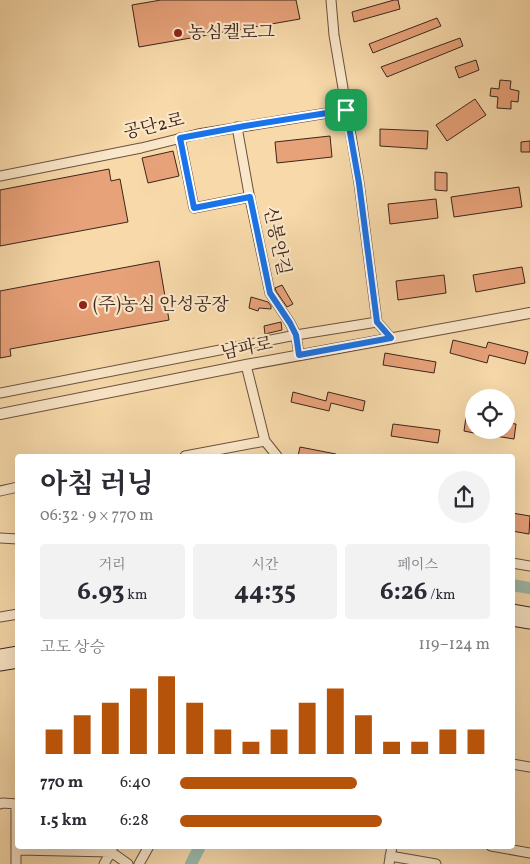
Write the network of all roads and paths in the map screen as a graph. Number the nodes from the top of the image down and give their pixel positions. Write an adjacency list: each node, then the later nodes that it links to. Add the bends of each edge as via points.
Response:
1 (331, 0): 2 (street)
2 (346, 110): 3 (street, 공단2로); 8 (street)
3 (237, 127): 4 (street, 공단2로); 6 (street, 신봉안길)
4 (180, 138): 5 (street, 공단2로); 6 (street, via 194,208)
5 (0, 176)
6 (250, 197): 9 (street, 신봉안길, via 270,293)
7 (530, 313): 10 (street, 남파로)
8 (377, 322): 9 (street); 10 (street)
9 (296, 335): 11 (street, 신봉안길); 13 (street)
10 (391, 338): 11 (street, 남파로)
11 (299, 355): 12 (street, 남파로)
12 (246, 365): 14 (street, 남파로); 15 (street)
13 (0, 393)
14 (0, 414)
15 (266, 441): 16 (street); 17 (street)
16 (196, 454)
17 (276, 454)
18 (15, 488): 19 (street)
19 (0, 491)
20 (0, 538): 21 (street)
21 (15, 539)
22 (515, 564): 23 (street)
23 (530, 566)
24 (515, 610): 25 (main road)
25 (530, 613)
26 (15, 614): 27 (street)
27 (0, 617)
28 (515, 620): 29 (main road)
29 (530, 623)
30 (15, 652): 31 (main road)
31 (0, 655)
32 (15, 662): 33 (main road)
33 (0, 665)
34 (515, 764): 35 (street)
35 (530, 767)
36 (0, 804): 37 (street)
37 (15, 804)
38 (112, 849): 41 (street); 45 (street); 46 (street)
39 (147, 849): 47 (street)
40 (508, 849): 42 (street)
41 (16, 850): 44 (street)
42 (530, 853)
43 (390, 860): 48 (street)
44 (16, 864)
45 (104, 864)
46 (128, 864)
47 (139, 864)
48 (436, 864)

